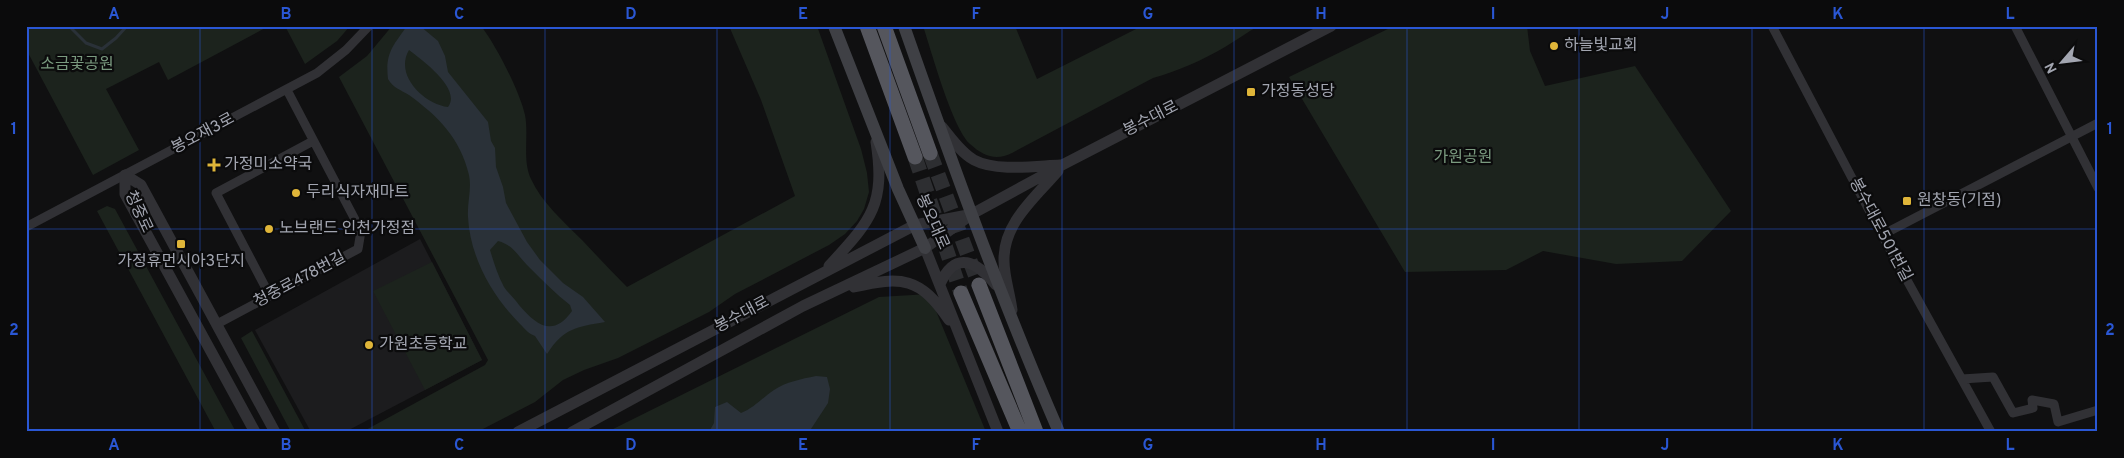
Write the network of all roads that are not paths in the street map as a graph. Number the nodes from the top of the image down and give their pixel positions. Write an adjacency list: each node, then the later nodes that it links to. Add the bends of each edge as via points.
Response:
1 (369, 26): 9 (street, 봉오재3로, via 332,62)
2 (834, 26): 10 (main road, 봉오대로)
3 (867, 26): 16 (highway)
4 (884, 26): 15 (highway)
5 (904, 26): 11 (main road)
6 (1331, 26): 17 (street, 봉수대로)
7 (1772, 26): 23 (street, 봉수대로501번길)
8 (2015, 26): 13 (street)
9 (287, 90): 14 (street, 청중로478번길); 18 (street, 봉오재3로)
10 (872, 118): 21 (main road, 봉오대로); 25 (street, via 880,168 877,202 868,221)
11 (935, 118): 17 (street, via 960,149 984,164); 20 (main road)
12 (2098, 123): 13 (street)
13 (2073, 136): 19 (street); 23 (street)
14 (313, 141): 31 (street, 청중로478번길, via 361,231 361,240 358,249); 31 (street, via 216,194)
15 (930, 153)
16 (914, 158)
17 (1064, 164): 20 (street, 봉수대로); 32 (street, via 1016,218 1004,243)
18 (125, 175): 22 (street, 봉오재3로); 33 (street, 청중로, via 141,185); 37 (street, 청중로, via 126,194)
19 (2098, 188)
20 (972, 214): 21 (street, 봉수대로); 24 (street, 봉수대로); 28 (main road)
21 (915, 226): 24 (main road, 봉오대로); 25 (street, 봉수대로)
22 (26, 227)
23 (1882, 235): 35 (street, 봉수대로501번길)
24 (925, 248): 26 (street, 봉오대로); 29 (street, 봉수대로)
25 (824, 272): 39 (street, 봉수대로)
26 (940, 284): 28 (street, via 949,269 966,263 984,270); 34 (street, 봉오대로)
27 (979, 285): 43 (highway)
28 (1001, 290): 32 (main road)
29 (835, 291): 34 (street, via 876,282 914,284 940,306); 40 (street, 봉수대로)
30 (961, 293): 42 (highway)
31 (270, 296): 33 (street, 청중로478번길)
32 (1013, 320): 44 (main road)
33 (217, 324): 38 (street, 청중로)
34 (961, 337): 41 (street, 봉오대로)
35 (1962, 379): 36 (street, via 1993,377 2013,413 2033,408 2032,400 2054,404 2058,422); 45 (street, 봉수대로501번길)
36 (2098, 410)
37 (255, 432)
38 (275, 432)
39 (518, 432)
40 (572, 432)
41 (998, 432)
42 (1020, 432)
43 (1036, 432)
44 (1059, 432)
45 (1991, 432)

